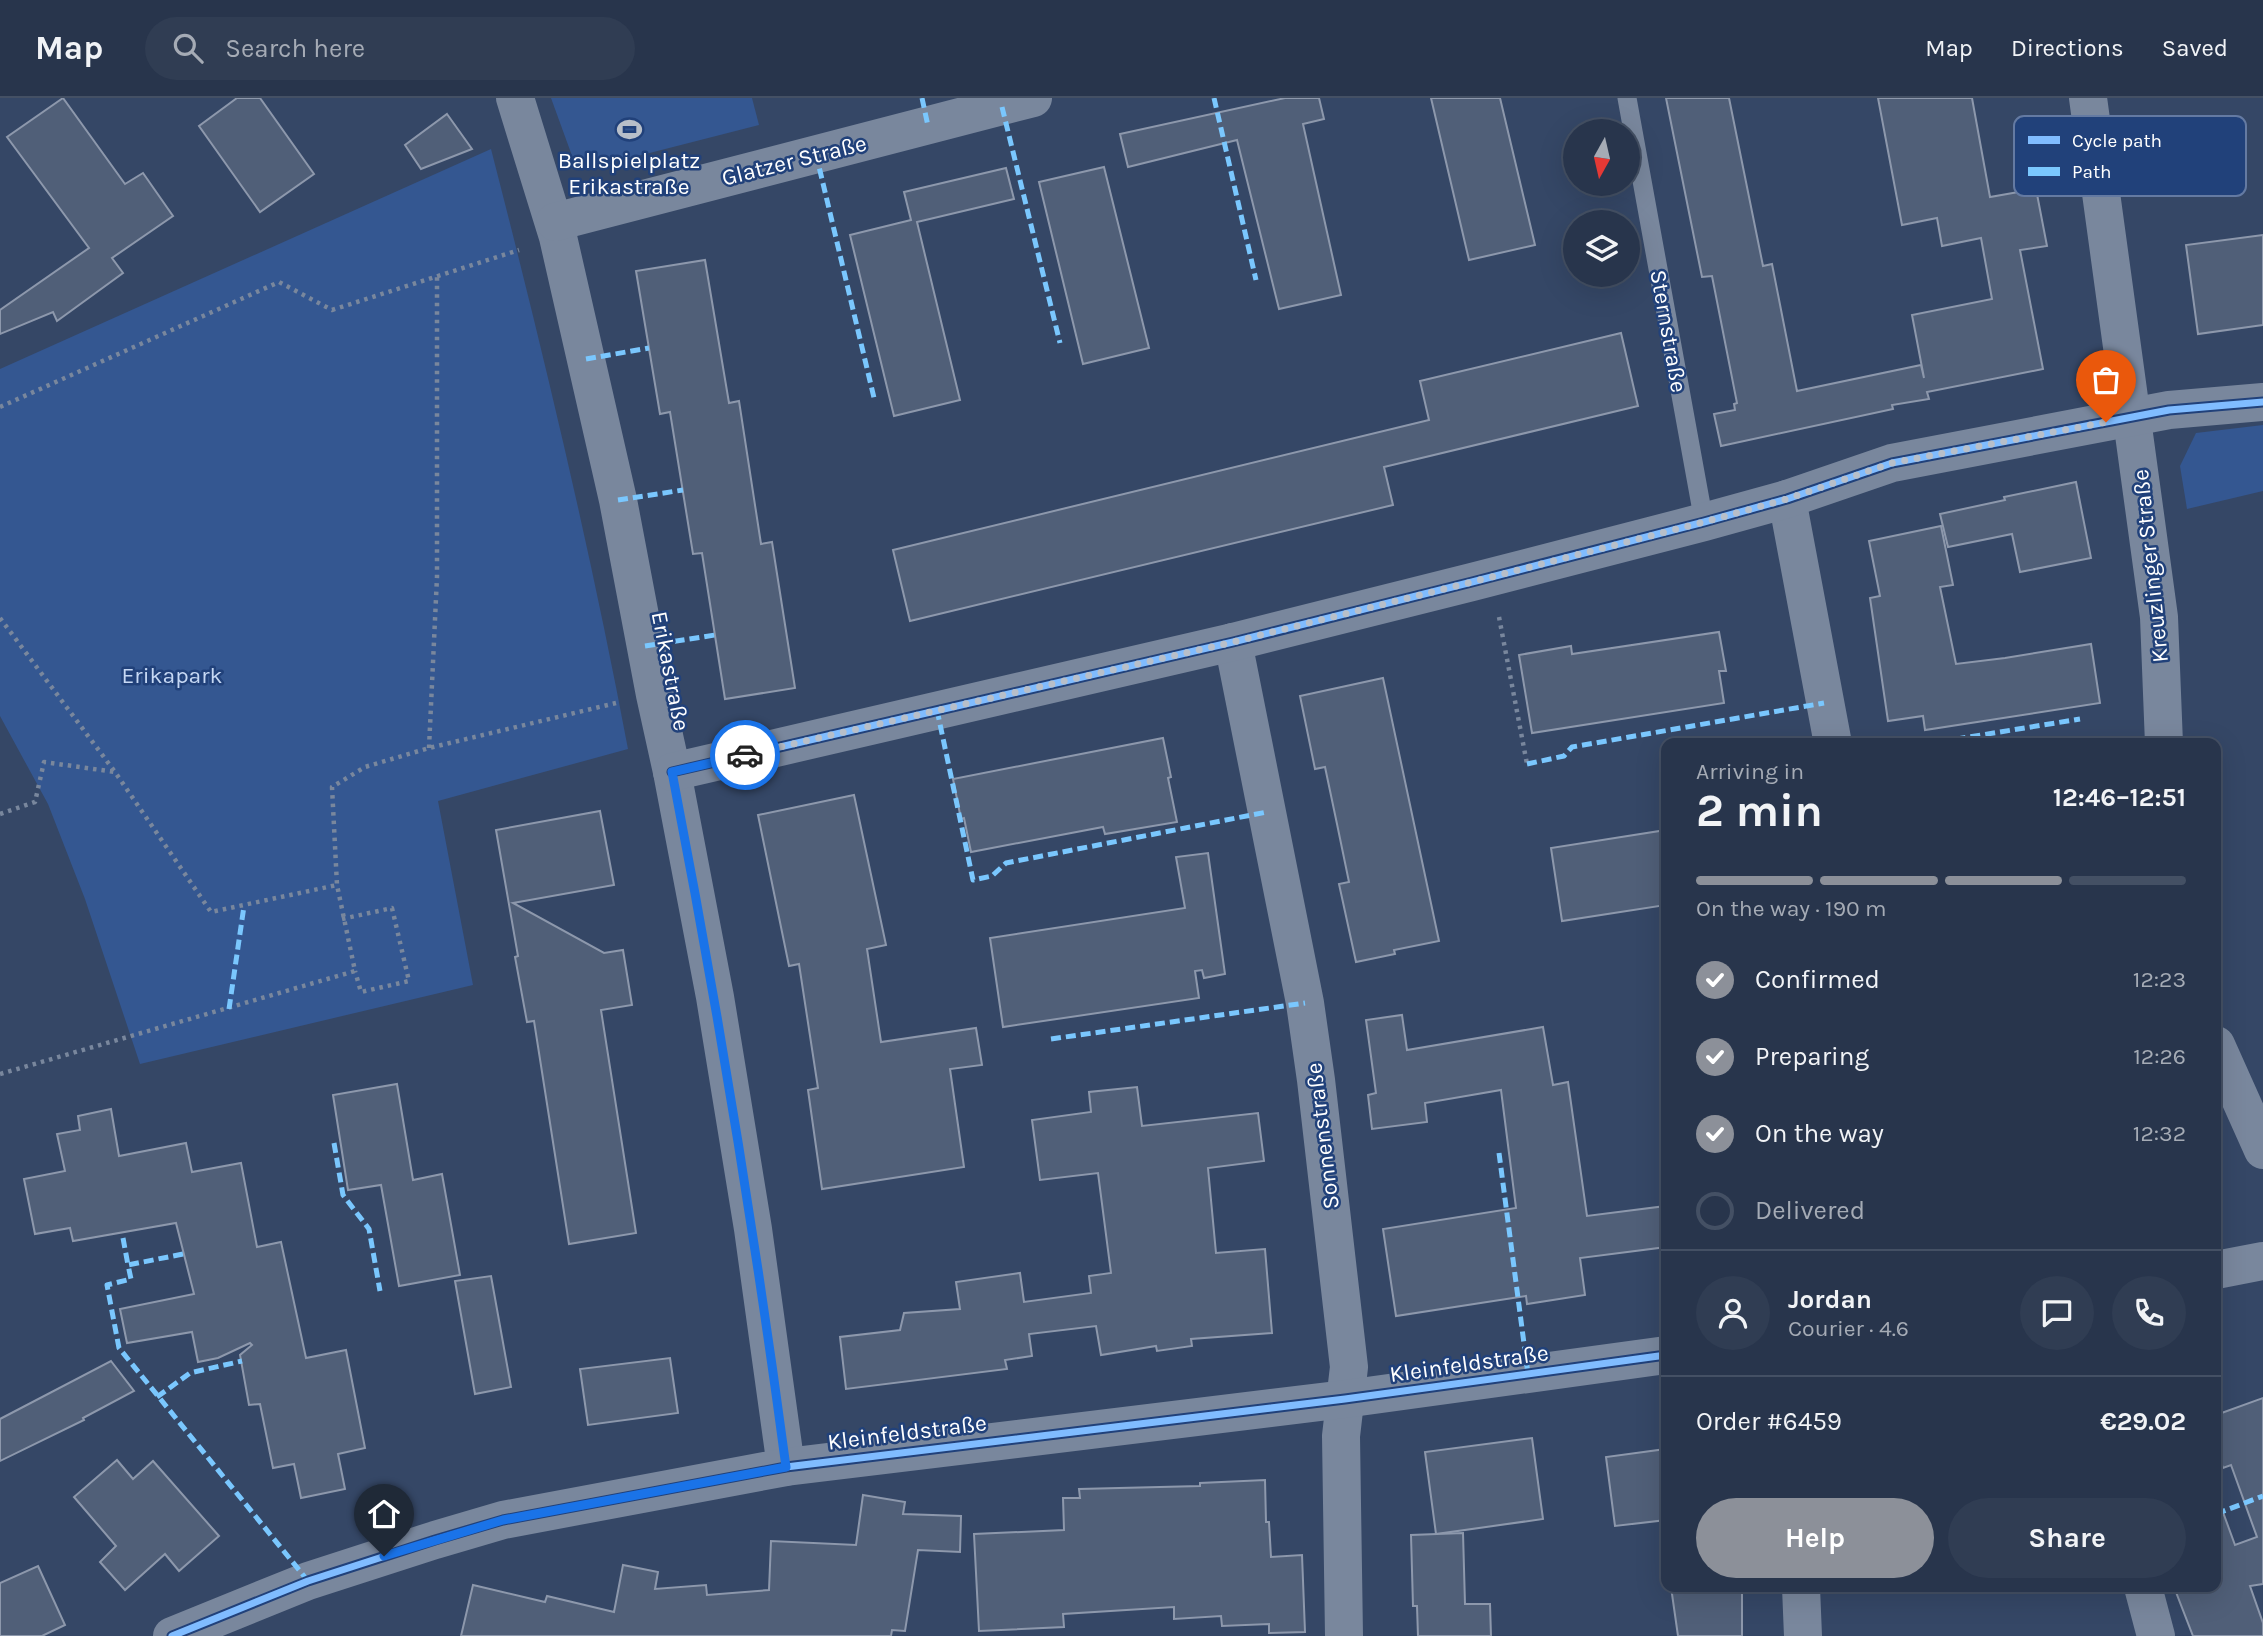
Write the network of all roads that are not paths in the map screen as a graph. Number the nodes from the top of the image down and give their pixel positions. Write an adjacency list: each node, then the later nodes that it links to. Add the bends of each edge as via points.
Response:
1 (515, 98): 7 (street, Erikastraße)
2 (1033, 98): 7 (street, Glatzer Straße)
3 (1627, 98): 11 (lane, Sternstraße)
4 (2088, 98): 5 (street, Kreuzlinger Straße)
5 (2090, 116)
6 (2102, 196): 9 (street, Kreuzlinger Straße)
7 (556, 230): 15 (street, Erikastraße, via 618,500)
8 (2263, 402): 9 (street)
9 (2132, 417): 10 (street, via 1892,463); 14 (street, Kreuzlinger Straße, via 2159,617)
10 (1787, 499): 11 (street); 13 (street)
11 (1704, 522): 12 (street)
12 (1233, 642): 15 (street); 21 (street, Sonnenstraße, via 1305,1003 1349,1367)
13 (1832, 738)
14 (2164, 738)
15 (672, 772): 22 (street, Erikastraße, via 717,1010)
16 (2221, 1056): 17 (street)
17 (2263, 1150)
18 (2263, 1261): 19 (street)
19 (2221, 1269)
20 (1661, 1356): 21 (street, Kleinfeldstraße)
21 (1345, 1399): 22 (street, Kleinfeldstraße); 26 (street, Sonnenstraße, via 1341,1436)
22 (786, 1467): 25 (street, Kleinfeldstraße, via 503,1520 308,1581)
23 (1801, 1592): 27 (street)
24 (2144, 1592): 28 (street)
25 (172, 1636)
26 (1344, 1636)
27 (1803, 1636)
28 (2156, 1636)

